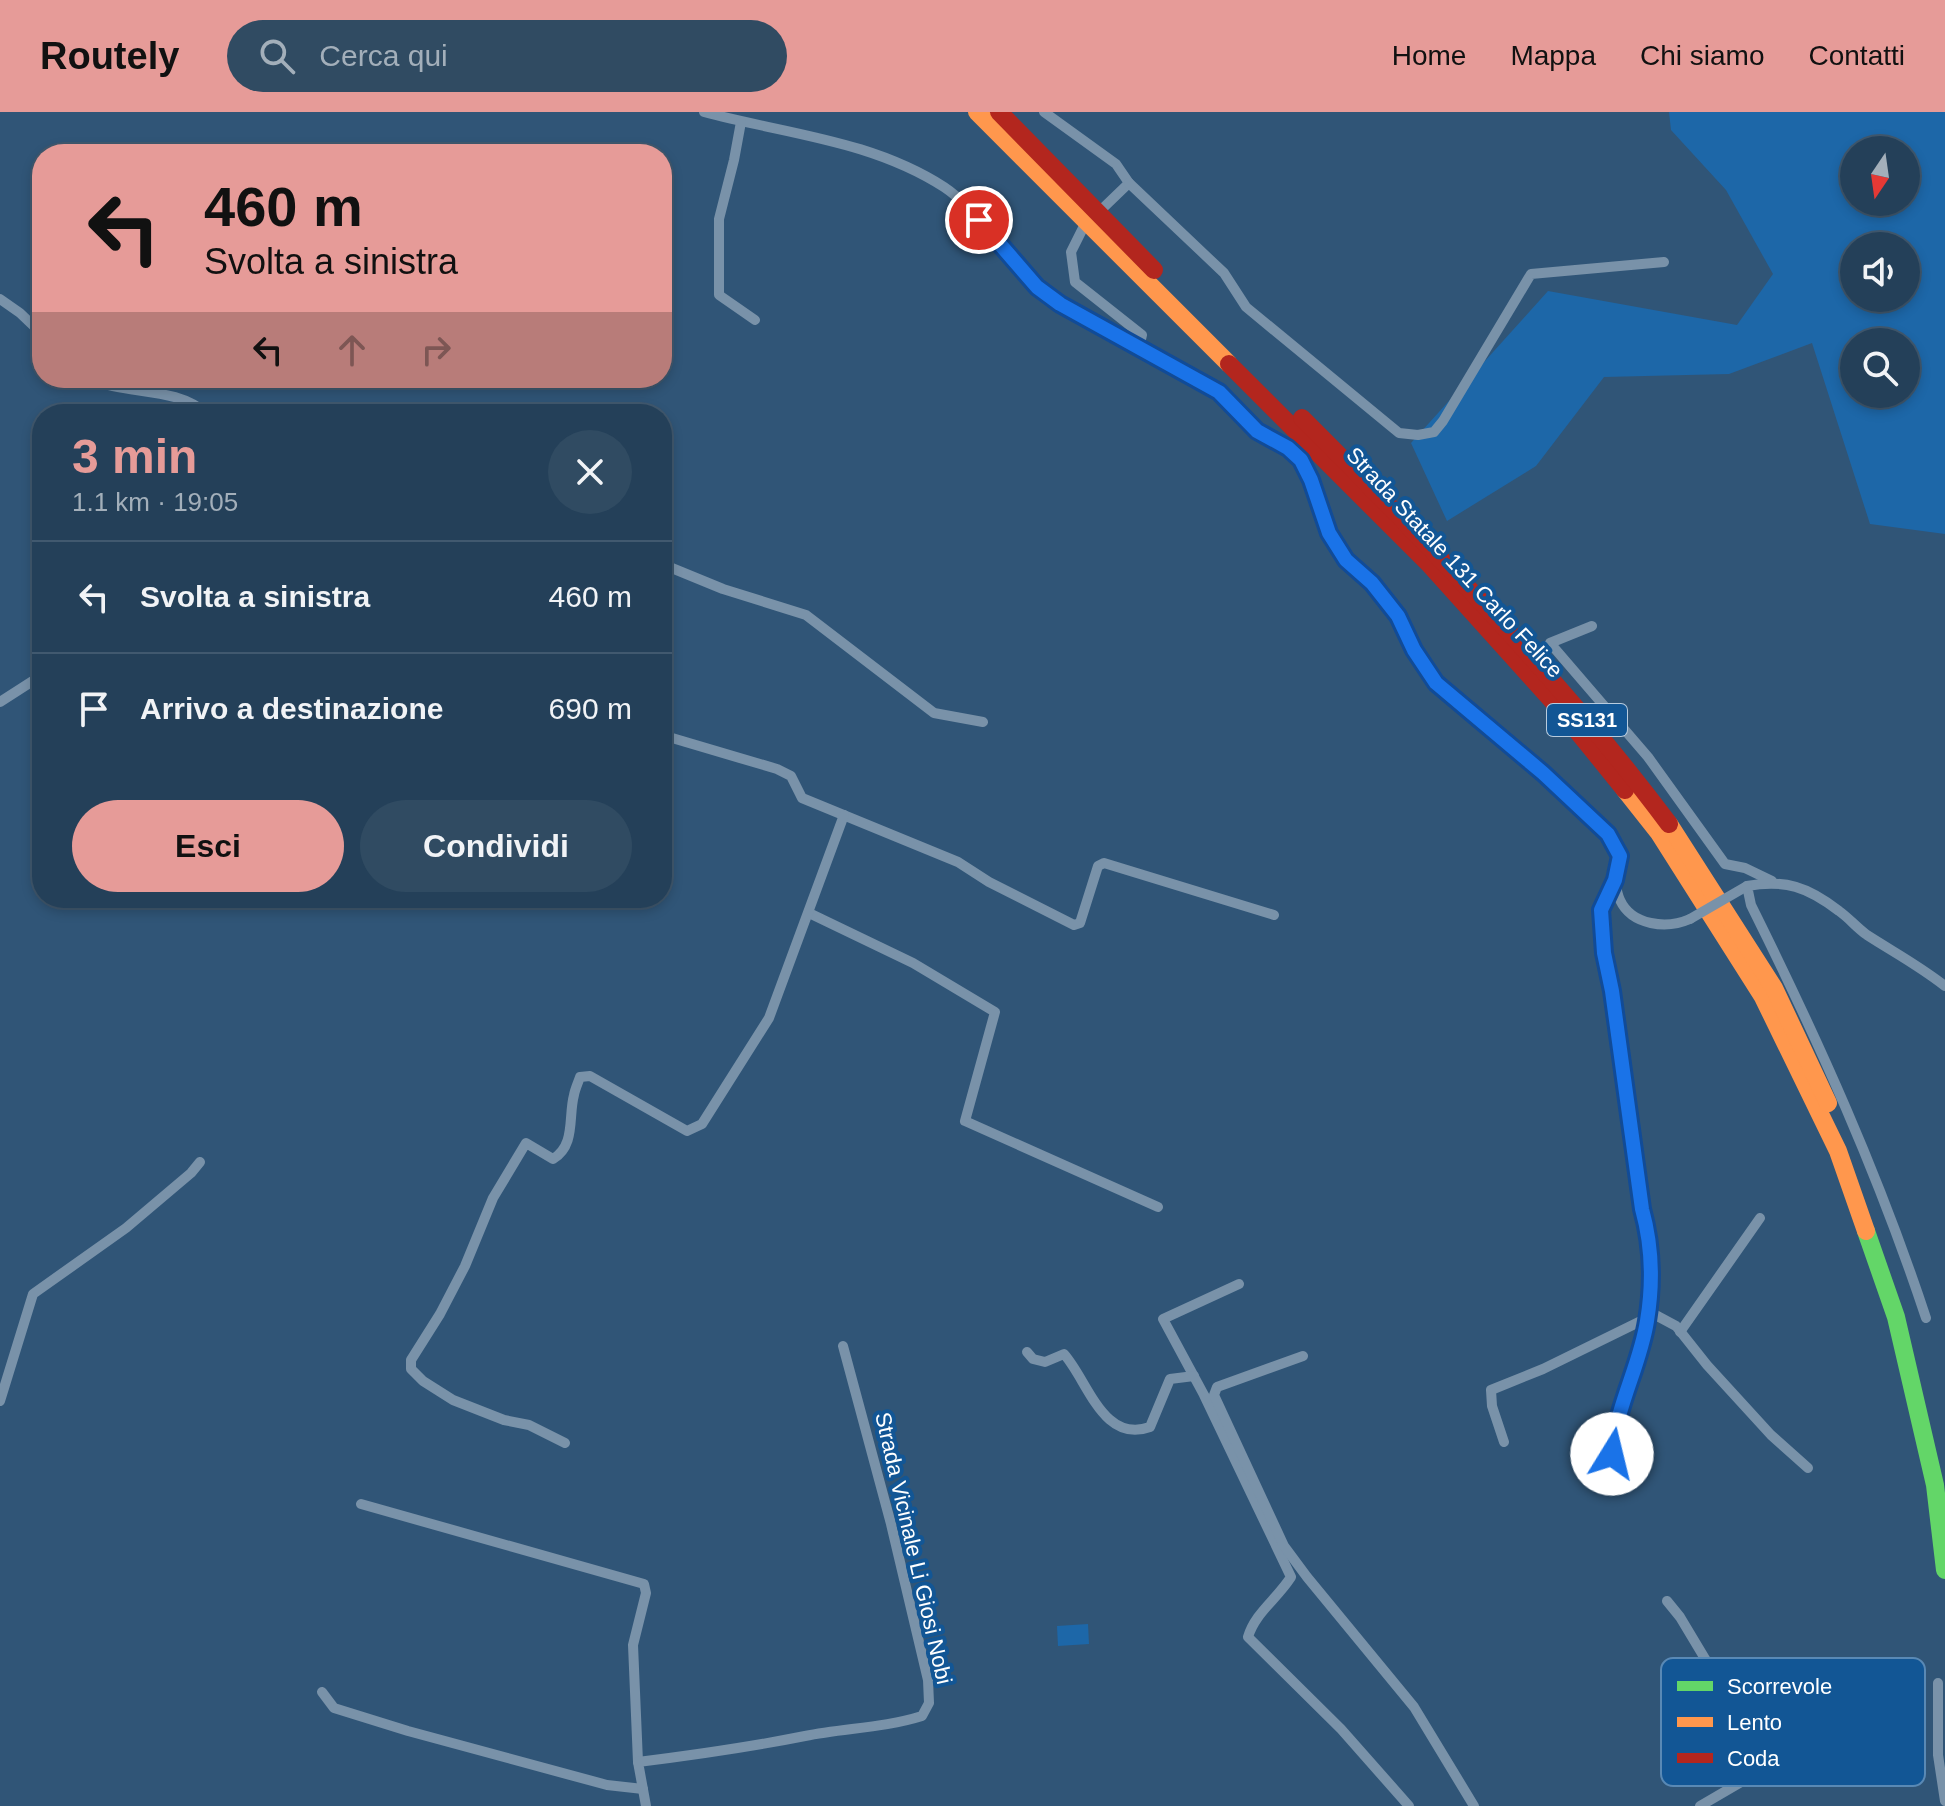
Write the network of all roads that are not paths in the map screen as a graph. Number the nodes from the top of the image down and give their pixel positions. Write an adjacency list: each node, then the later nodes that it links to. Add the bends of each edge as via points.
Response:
1 (704, 112): 5 (street)
2 (977, 112): 47 (highway, Strada Statale 131 Carlo Felice / SS131, via 1430,565 1557,706 1659,833 1763,997 1838,1151 1896,1317 1935,1485)
3 (999, 112): 45 (highway, Strada Statale 131 Carlo Felice / SS131, via 1439,555 1567,695 1668,823 1774,988 1847,1144 1908,1313)
4 (1044, 112): 6 (street, via 1116,164)
5 (741, 122): 11 (street, via 719,219 719,295); 13 (street, via 836,140 945,188 1037,287)
6 (1129, 183): 7 (street); 9 (street, via 1224,273 1246,307 1399,433 1434,432 1531,274)
7 (1102, 209)
8 (1084, 226): 13 (street, via 1071,252 1075,282 1142,335)
9 (1664, 262)
10 (0, 299): 12 (street)
11 (755, 320)
12 (32, 324)
13 (1139, 348): 23 (street, via 1219,392 1257,431 1301,460 1329,533 1346,560 1398,616 1436,683 1608,834 1620,856)
14 (116, 388): 15 (street)
15 (189, 404)
16 (672, 568): 20 (street, via 806,615 934,713)
17 (1592, 626): 24 (street, via 1550,643 1648,757 1725,864)
18 (32, 681): 19 (street)
19 (0, 702)
20 (983, 722)
21 (672, 738): 22 (street, via 777,769 791,776 802,798)
22 (844, 815): 26 (street); 27 (street, via 958,862 1074,925 1080,923 1098,866 1104,863)
23 (1615, 880): 25 (street, bridge, via 1620,901 1636,918 1658,925 1690,919); 33 (street, via 1601,910 1604,953 1649,1233)
24 (1772, 881): 25 (street); 28 (street, via 1805,889)
25 (1747, 886): 34 (street, via 1751,905 1865,1147)
26 (809, 913): 30 (street, via 913,963 995,1012 965,1121); 42 (street, via 769,1018 702,1124 687,1131 590,1076 580,1077 569,1139 553,1159 526,1143 493,1198 440,1314 411,1360 411,1369 423,1381 453,1400)
27 (1274, 915)
28 (1945, 986)
29 (200, 1162): 40 (street, via 126,1228 33,1294)
30 (1158, 1207)
31 (1760, 1218): 35 (street)
32 (1239, 1284): 39 (street, via 1163,1319)
33 (1647, 1314): 35 (street); 41 (street, via 1491,1390); 43 (street, via 1614,1427)
34 (1926, 1318)
35 (1680, 1332): 44 (street, via 1771,1435)
36 (843, 1346): 52 (street, Strada Vicinale Li Giosi Nobi, via 891,1524 929,1703 922,1716 905,1721)
37 (1027, 1352): 39 (street, via 1045,1362 1064,1354 1103,1414 1113,1424 1137,1432 1150,1427 1170,1379)
38 (1303, 1356): 58 (street, via 1217,1387 1214,1395 1284,1546 1414,1707)
39 (1194, 1376): 57 (street, via 1291,1577 1253,1621 1248,1637)
40 (0, 1401)
41 (1504, 1442)
42 (565, 1443)
43 (1610, 1468)
44 (1808, 1468)
45 (1945, 1475)
46 (361, 1504): 52 (street, via 644,1584 633,1645)
47 (1945, 1570)
48 (1667, 1601): 49 (street)
49 (1705, 1658)
50 (1938, 1683): 55 (street, via 1938,1755)
51 (322, 1692): 54 (street, via 334,1708 398,1728 607,1785)
52 (638, 1762): 54 (street)
53 (1734, 1786): 59 (street)
54 (643, 1789): 56 (street)
55 (1945, 1801)
56 (646, 1806)
57 (1409, 1806)
58 (1474, 1806)
59 (1700, 1806)

